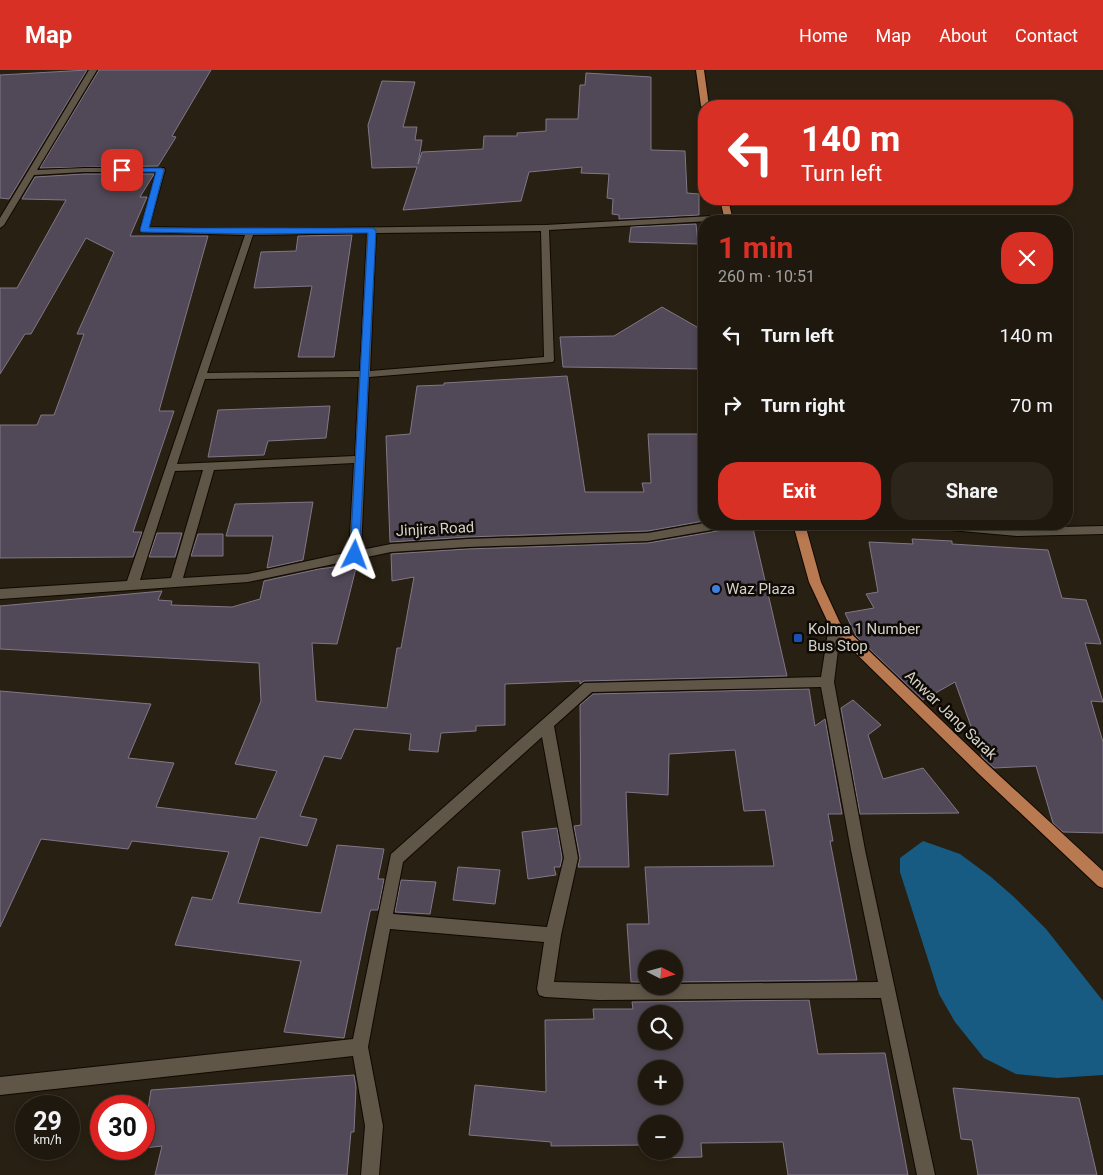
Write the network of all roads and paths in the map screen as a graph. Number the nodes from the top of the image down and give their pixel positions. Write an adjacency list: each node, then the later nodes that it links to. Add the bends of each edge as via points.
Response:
1 (93, 70): 4 (street)
2 (700, 70): 3 (main road)
3 (704, 100)
4 (31, 173): 6 (street); 9 (street, via 161,170 144,230)
5 (698, 221): 7 (street)
6 (0, 225)
7 (545, 228): 8 (street); 10 (street, via 549,360)
8 (372, 230): 9 (street); 10 (street)
9 (250, 232): 11 (street)
10 (365, 374): 11 (street); 12 (street)
11 (201, 376): 14 (street)
12 (360, 459): 13 (street); 19 (street)
13 (209, 466): 14 (street); 20 (street)
14 (170, 468): 21 (street)
15 (698, 529): 19 (street, Jinjira Road, via 648,537 467,543 391,548)
16 (801, 530): 23 (main road, Anwar Jang Sarak, via 814,582)
17 (996, 530): 18 (street)
18 (1103, 530)
19 (355, 555): 20 (street, Jinjira Road, via 248,578)
20 (176, 582): 21 (street, Jinjira Road)
21 (132, 585): 22 (street, Jinjira Road)
22 (0, 594)
23 (835, 626): 24 (street); 26 (main road, Anwar Jang Sarak)
24 (827, 682): 25 (street, via 588,687); 29 (street)
25 (547, 724): 27 (street, via 396,858); 28 (street, via 572,858)
26 (1103, 881)
27 (384, 921): 28 (street); 30 (street)
28 (553, 936): 29 (street, via 545,989 599,992)
29 (887, 990): 33 (street)
30 (360, 1047): 31 (street); 32 (street, via 374,1126)
31 (0, 1086)
32 (370, 1175)
33 (926, 1175)

